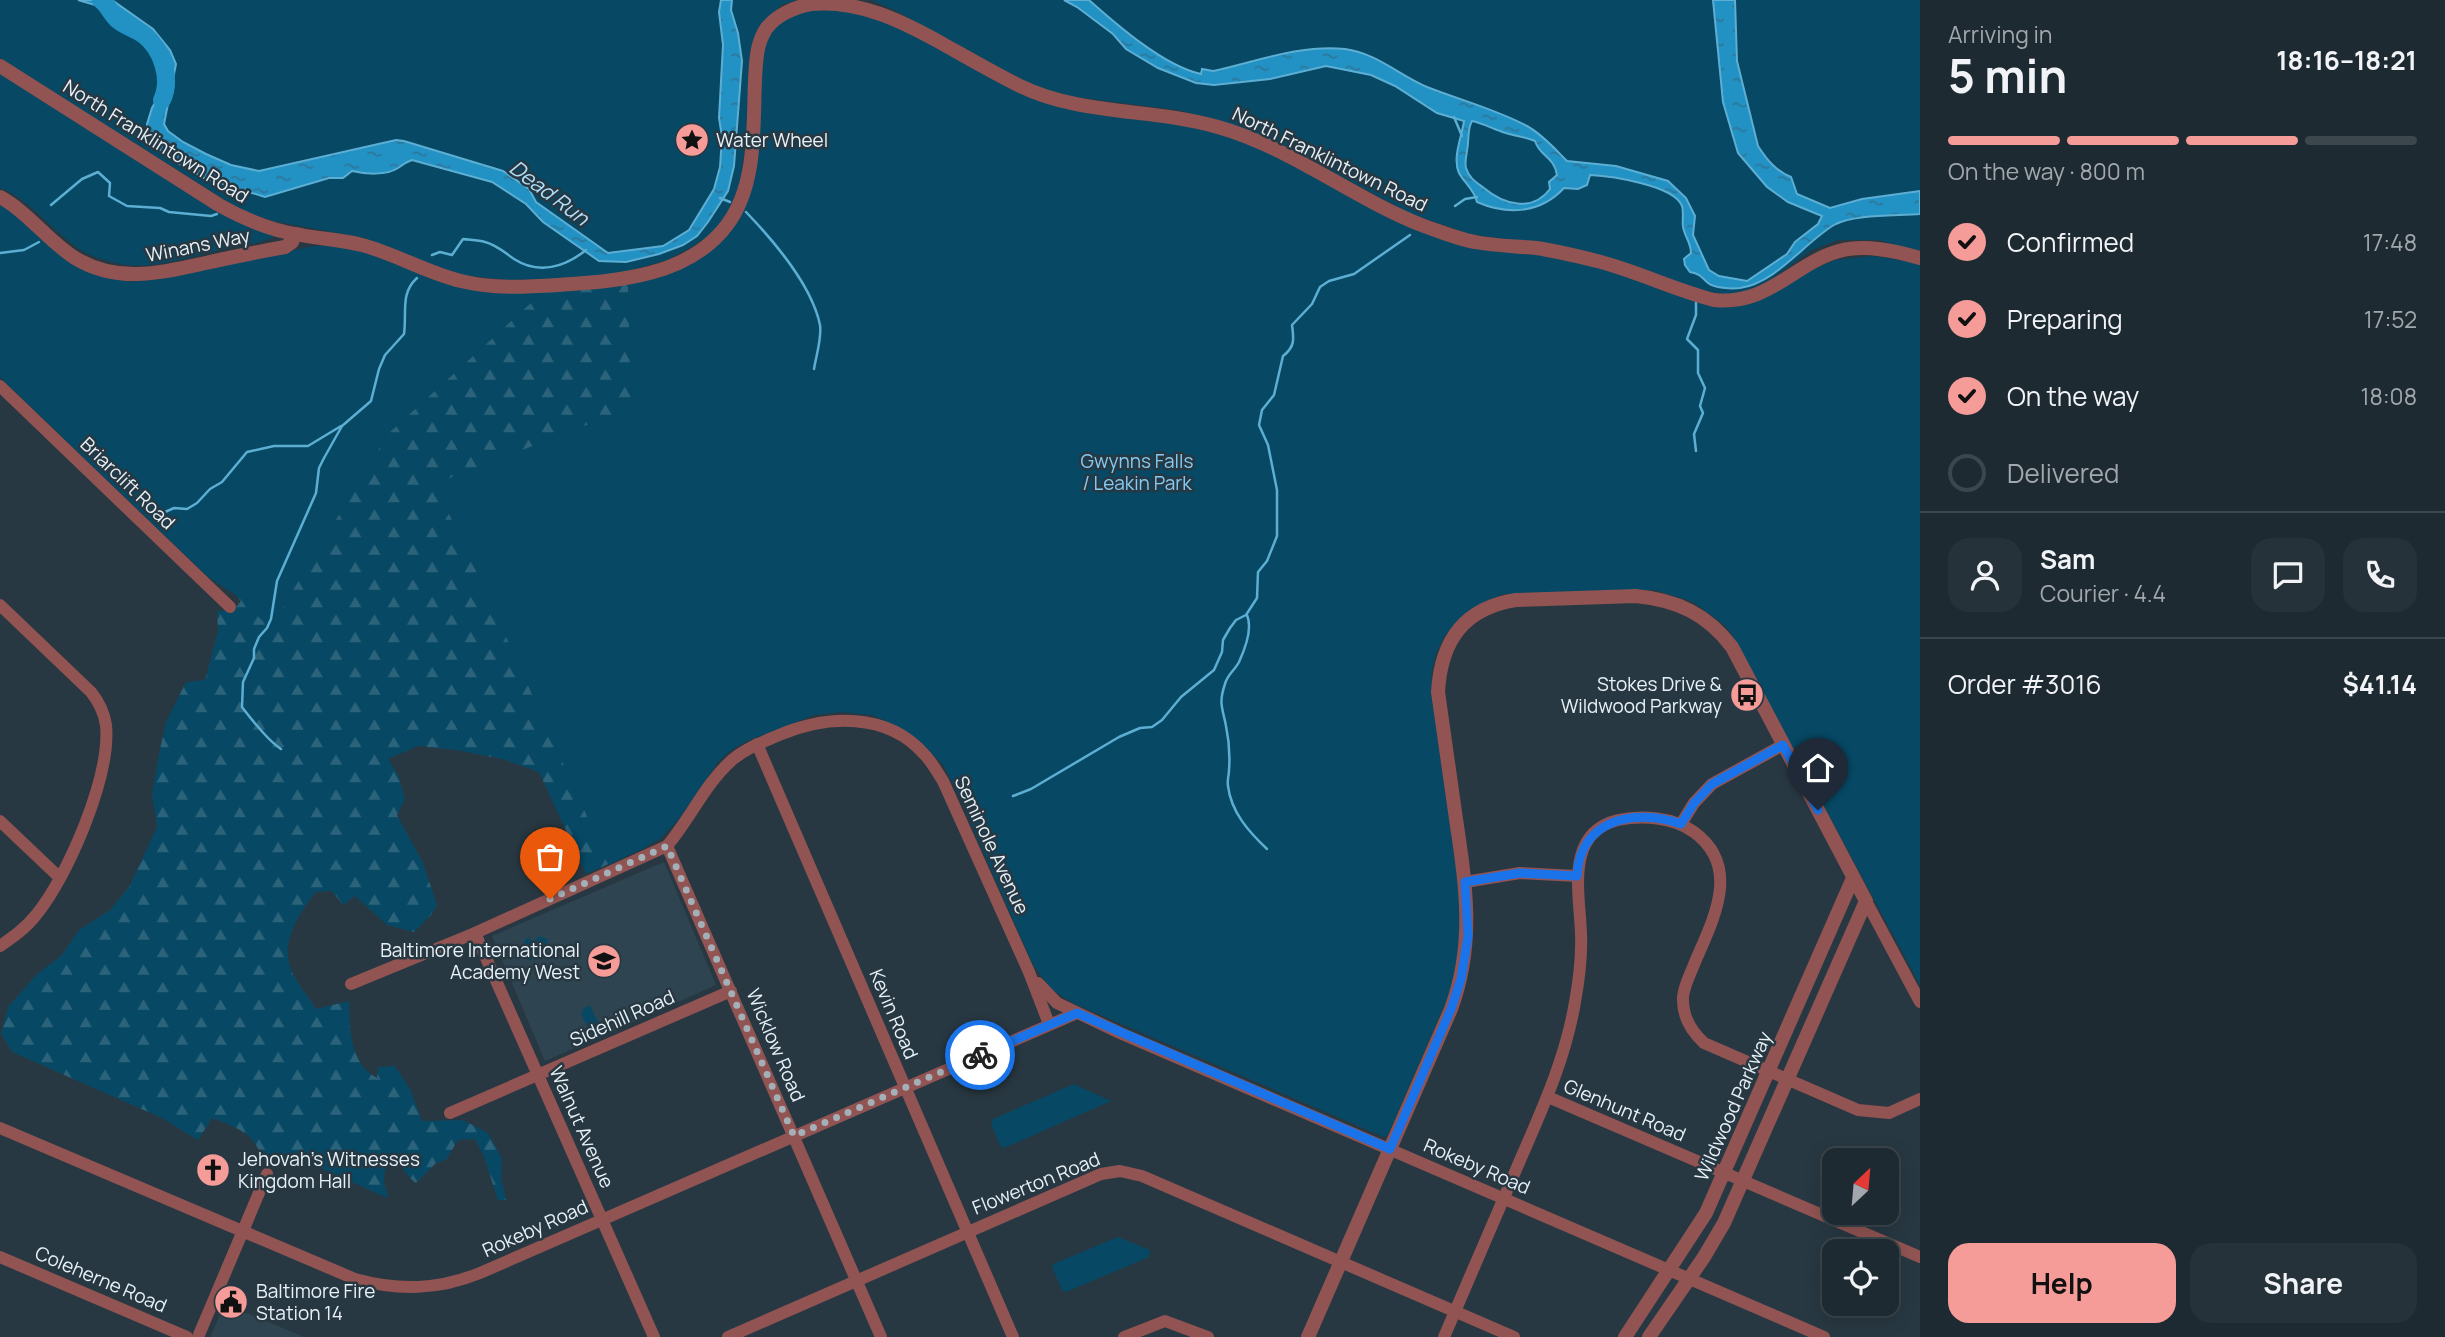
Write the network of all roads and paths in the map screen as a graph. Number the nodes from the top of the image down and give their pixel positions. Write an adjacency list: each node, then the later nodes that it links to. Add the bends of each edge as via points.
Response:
1 (0, 66): 3 (street, North Franklintown Road, via 219,205)
2 (0, 197): 3 (street, Winans Way, via 75,258 117,274 163,272)
3 (290, 238): 4 (street, North Franklintown Road, via 366,246 482,286 613,281 676,263 713,240 740,200 749,171 757,55 764,32 792,10 841,1 890,15 1046,97 1178,117 1240,134 1431,229 1476,242 1542,249 1600,262 1714,300 1729,302 1756,295 1837,252 1866,248)
4 (1920, 258)
5 (0, 386): 7 (street, Briarclift Road)
6 (0, 606): 15 (street, via 91,692 104,716 106,741 93,799)
7 (230, 607)
8 (757, 744): 12 (street, Seminole Avenue, via 719,773); 20 (street, Seminole Avenue, via 793,729 838,720 870,723 913,744 943,781); 29 (street, Kevin Road)
9 (1783, 745): 11 (street, via 1712,784); 14 (street); 16 (street, via 1732,647 1697,612 1675,602 1636,596 1498,603 1470,617 1449,644 1439,676)
10 (0, 821): 15 (street)
11 (1681, 824): 13 (street, via 1643,818 1603,826 1581,852); 26 (street, via 1708,845 1721,883 1714,918 1683,994 1685,1016 1704,1043)
12 (667, 846): 18 (street, Seminole Avenue); 22 (street, Wicklow Road)
13 (1577, 876): 16 (street, via 1520,873); 30 (street, via 1581,935 1577,986 1564,1051)
14 (1853, 877): 17 (street); 26 (street, Wildwood Parkway)
15 (60, 878): 19 (street, via 38,914)
16 (1465, 882): 35 (street, via 1468,936 1461,979)
17 (1866, 901): 23 (street); 28 (street, Wildwood Parkway)
18 (475, 933): 21 (street, Seminole Avenue); 27 (street, Walnut Avenue)
19 (0, 946)
20 (1029, 972): 24 (street, Rokeby Road, via 1048,996); 25 (street, Seminole Avenue)
21 (351, 984)
22 (732, 991): 27 (street, Sidehill Road); 34 (street, Wicklow Road)
23 (1920, 1002)
24 (1077, 1013): 25 (street, Rokeby Road); 35 (street, Rokeby Road)
25 (1049, 1024): 29 (street, Rokeby Road)
26 (1769, 1071): 28 (street); 36 (street, Wildwood Parkway)
27 (538, 1076): 32 (street, Sidehill Road); 40 (street, Walnut Avenue)
28 (1788, 1080): 31 (street, via 1868,1112 1889,1113); 38 (street, Wildwood Parkway)
29 (905, 1088): 34 (street, Rokeby Road); 42 (street, Kevin Road)
30 (1548, 1097): 36 (street, Glenhunt Road); 39 (street)
31 (1920, 1099)
32 (450, 1113)
33 (0, 1128): 41 (street, Rokeby Road)
34 (794, 1136): 40 (street, Rokeby Road); 48 (street, Wicklow Road)
35 (1390, 1149): 39 (street, Rokeby Road); 45 (street)
36 (1725, 1173): 38 (street, Glenhunt Road); 46 (street, Wildwood Parkway, via 1696,1231)
37 (267, 1174): 41 (street)
38 (1743, 1181): 43 (street, Glenhunt Road); 47 (street, Wildwood Parkway, via 1714,1241)
39 (1504, 1198): 46 (street, Rokeby Road); 49 (street)
40 (602, 1220): 41 (street, Rokeby Road, via 459,1282 418,1289 355,1279); 52 (street, Walnut Avenue)
41 (243, 1231): 51 (street)
42 (967, 1232): 45 (street, Flowerton Road, via 1101,1174 1120,1171 1142,1176); 48 (street, Flowerton Road); 55 (street, Kevin Road)
43 (1920, 1256)
44 (0, 1257): 50 (street, Coleherne Road)
45 (1340, 1262): 49 (street, Flowerton Road); 58 (street)
46 (1669, 1270): 47 (street, Rokeby Road); 61 (street, Wildwood Parkway)
47 (1689, 1278): 62 (street, Wildwood Parkway); 63 (street, Rokeby Road)
48 (857, 1280): 53 (street, Flowerton Road); 54 (street, Wicklow Road)
49 (1455, 1311): 59 (street); 60 (street, Flowerton Road)
50 (187, 1337)
51 (198, 1337)
52 (654, 1337)
53 (728, 1337)
54 (881, 1337)
55 (1013, 1337)
56 (1124, 1337): 57 (street, via 1165,1321)
57 (1208, 1337)
58 (1308, 1337)
59 (1444, 1337)
60 (1514, 1337)
61 (1625, 1337)
62 (1649, 1337)
63 (1824, 1337)

